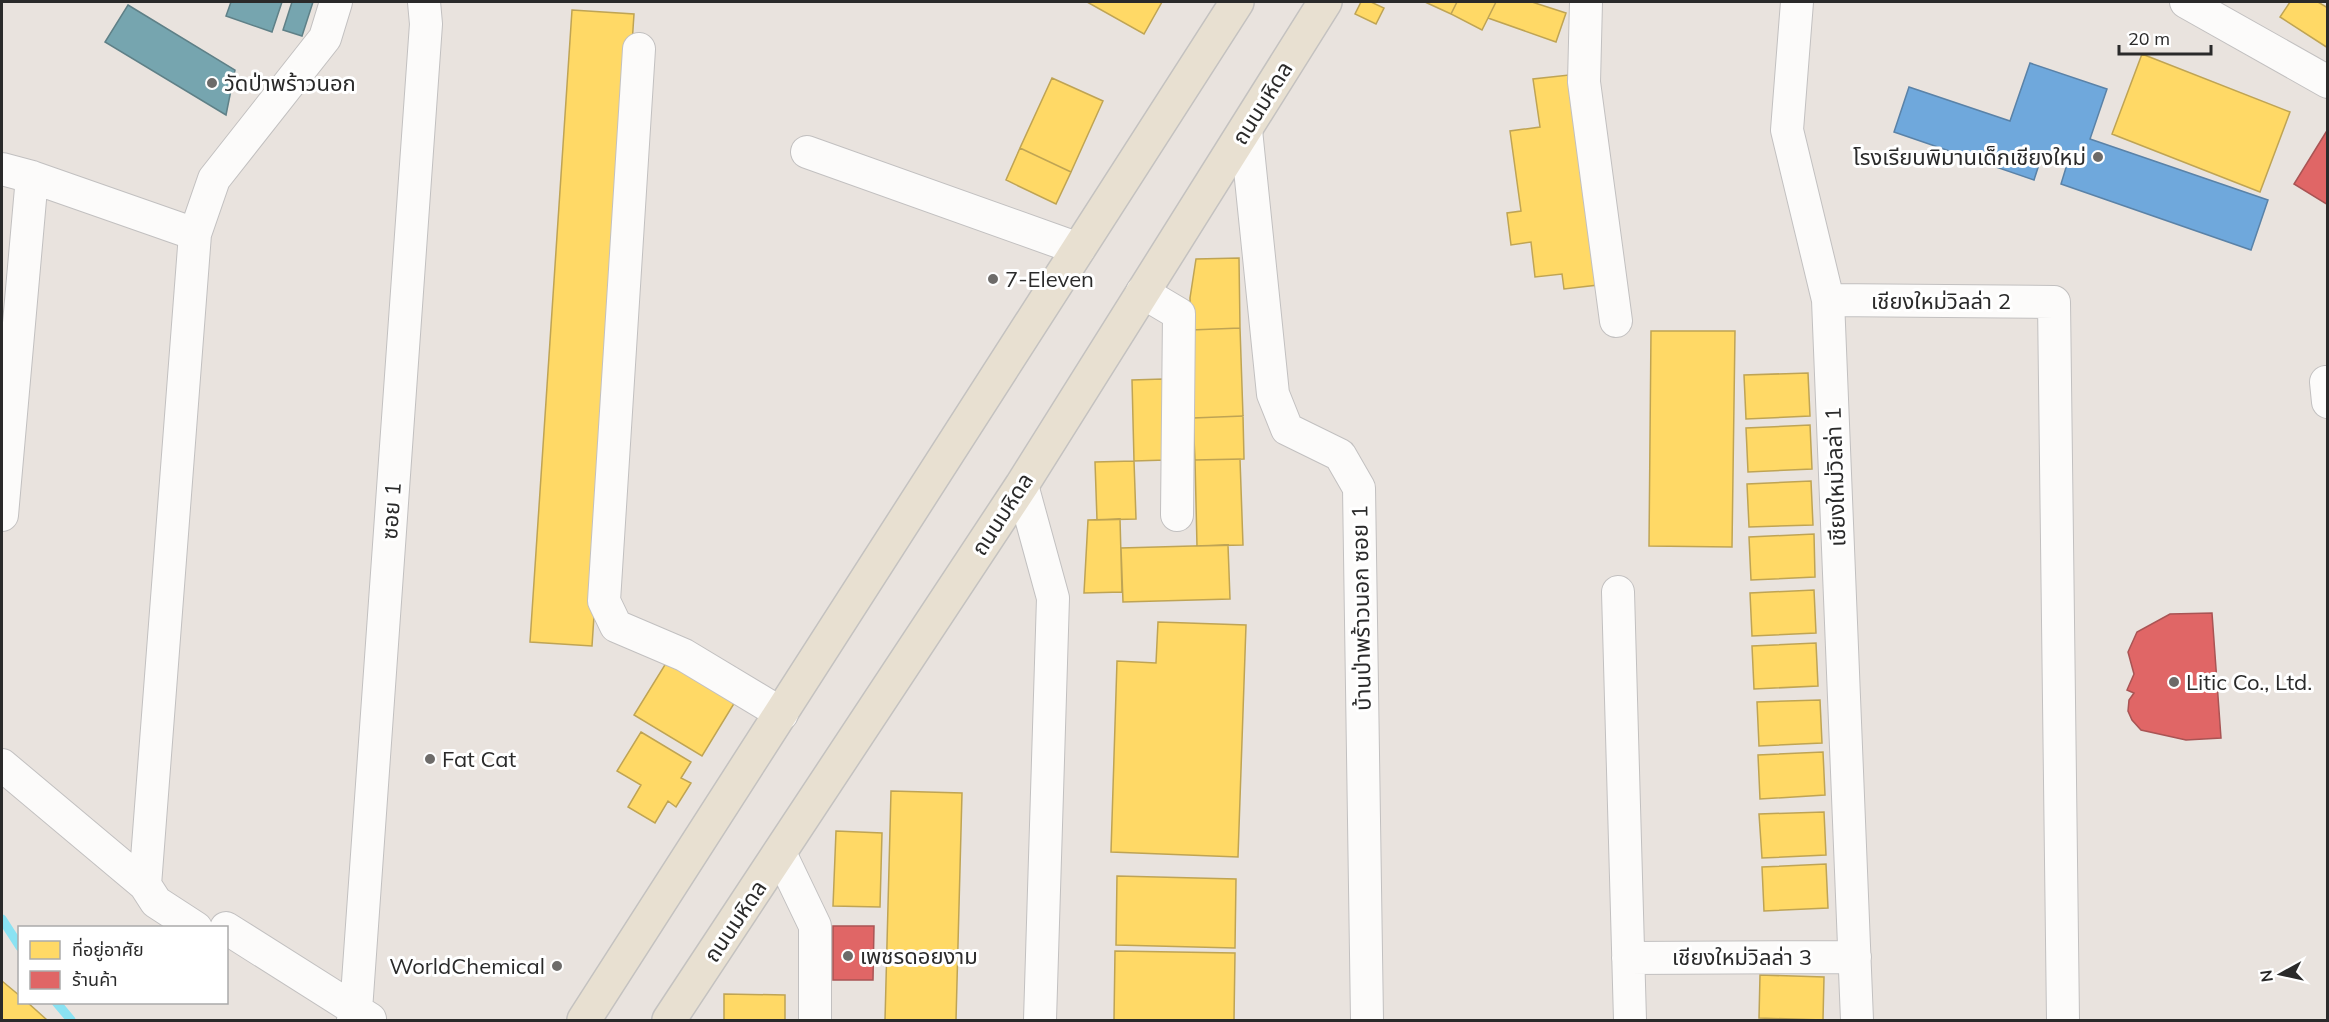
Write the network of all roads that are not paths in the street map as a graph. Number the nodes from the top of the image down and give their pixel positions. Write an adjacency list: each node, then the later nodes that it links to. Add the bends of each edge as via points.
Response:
1 (336, 2): 14 (street, via 325,38 213,179)
2 (424, 2): 33 (street, ซอย 1, via 425,36)
3 (1237, 2): 15 (main road)
4 (1325, 2): 10 (main road, ถนนมหิดล)
5 (1586, 2): 18 (street, via 1584,82)
6 (1797, 2): 17 (street, เชียงใหม่วิลล่า 1, via 1787,130)
7 (2186, 2): 9 (street)
8 (639, 49): 23 (street, via 604,601 616,626 684,655)
9 (2328, 82)
10 (1246, 130): 16 (main road, ถนนมหิดล); 38 (street, บ้านป่าพร้าวนอก ซอย 1, via 1273,394 1287,429 1340,456 1359,488)
11 (807, 152): 15 (street)
12 (2, 169): 13 (street)
13 (32, 177): 14 (street); 20 (street)
14 (195, 234): 26 (street)
15 (1079, 249): 23 (main road)
16 (1142, 292): 19 (main road, ถนนมหิดล); 21 (street, via 1179,314)
17 (1828, 300): 31 (street, เชียงใหม่วิลล่า 1); 41 (street, เชียงใหม่วิลล่า 2, via 2054,302)
18 (1616, 321)
19 (1022, 485): 25 (main road, ถนนมหิดล); 37 (street, via 1053,598)
20 (2, 515)
21 (1177, 515)
22 (1618, 592): 32 (street)
23 (782, 714): 34 (main road)
24 (2, 765): 26 (street)
25 (780, 853): 35 (main road, ถนนมหิดล); 36 (street, via 815,926)
26 (145, 885): 27 (street, via 156,902); 28 (street, via 161,887)
27 (194, 926)
28 (223, 926)
29 (228, 929): 33 (street)
30 (228, 948): 33 (street)
31 (1855, 957): 32 (street, เชียงใหม่วิลล่า 3); 40 (street, เชียงใหม่วิลล่า 1)
32 (1628, 958): 39 (street)
33 (356, 1018)
34 (584, 1020)
35 (669, 1020)
36 (815, 1020)
37 (1040, 1020)
38 (1367, 1020)
39 (1630, 1020)
40 (1857, 1020)
41 (2063, 1020)

